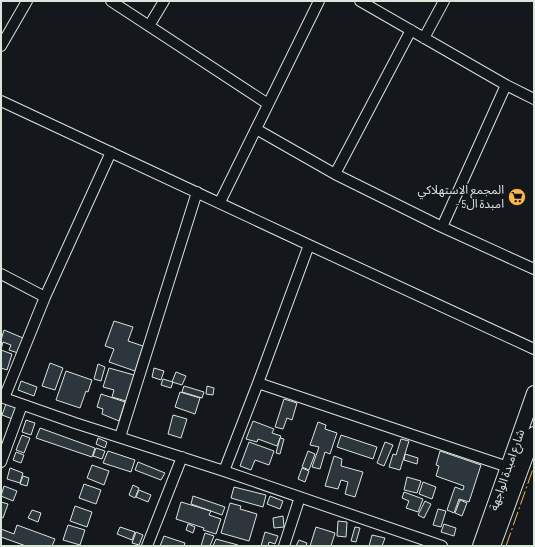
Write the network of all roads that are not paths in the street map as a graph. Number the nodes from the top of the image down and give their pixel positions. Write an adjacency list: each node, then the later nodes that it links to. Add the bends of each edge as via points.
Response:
1 (27, 1): 10 (street)
2 (111, 1): 7 (street)
3 (164, 1): 7 (street)
4 (319, 1): 14 (street)
5 (360, 1): 8 (street)
6 (444, 1): 9 (street)
7 (148, 26): 14 (street)
8 (411, 30): 9 (street); 17 (street)
9 (424, 38): 11 (street)
10 (1, 46)
11 (506, 85): 12 (street); 20 (street)
12 (534, 99)
13 (1, 101): 16 (street)
14 (268, 104): 15 (street)
15 (256, 129): 17 (street); 19 (street)
16 (111, 152): 18 (street); 24 (street)
17 (335, 174): 20 (street)
18 (197, 192): 19 (street); 31 (street)
19 (220, 202): 21 (street)
20 (442, 227): 22 (street)
21 (308, 245): 25 (street); 26 (street)
22 (534, 269)
23 (1, 274): 24 (street)
24 (45, 297): 28 (street)
25 (534, 349)
26 (258, 383): 34 (street); 35 (street)
27 (534, 393): 34 (main road, شارع امبدة الواجهة)
28 (2, 398): 29 (street)
29 (22, 405): 31 (street); 33 (street)
30 (534, 434): 41 (main road, شارع امبدة الواجهة)
31 (120, 437): 32 (street)
32 (182, 457): 35 (street); 37 (street)
33 (1, 462)
34 (508, 467): 40 (main road, شارع امبدة الواجهة)
35 (224, 471): 36 (street)
36 (300, 497): 38 (street); 39 (street)
37 (147, 546)
38 (284, 546)
39 (442, 546)
40 (480, 546)
41 (493, 546)

